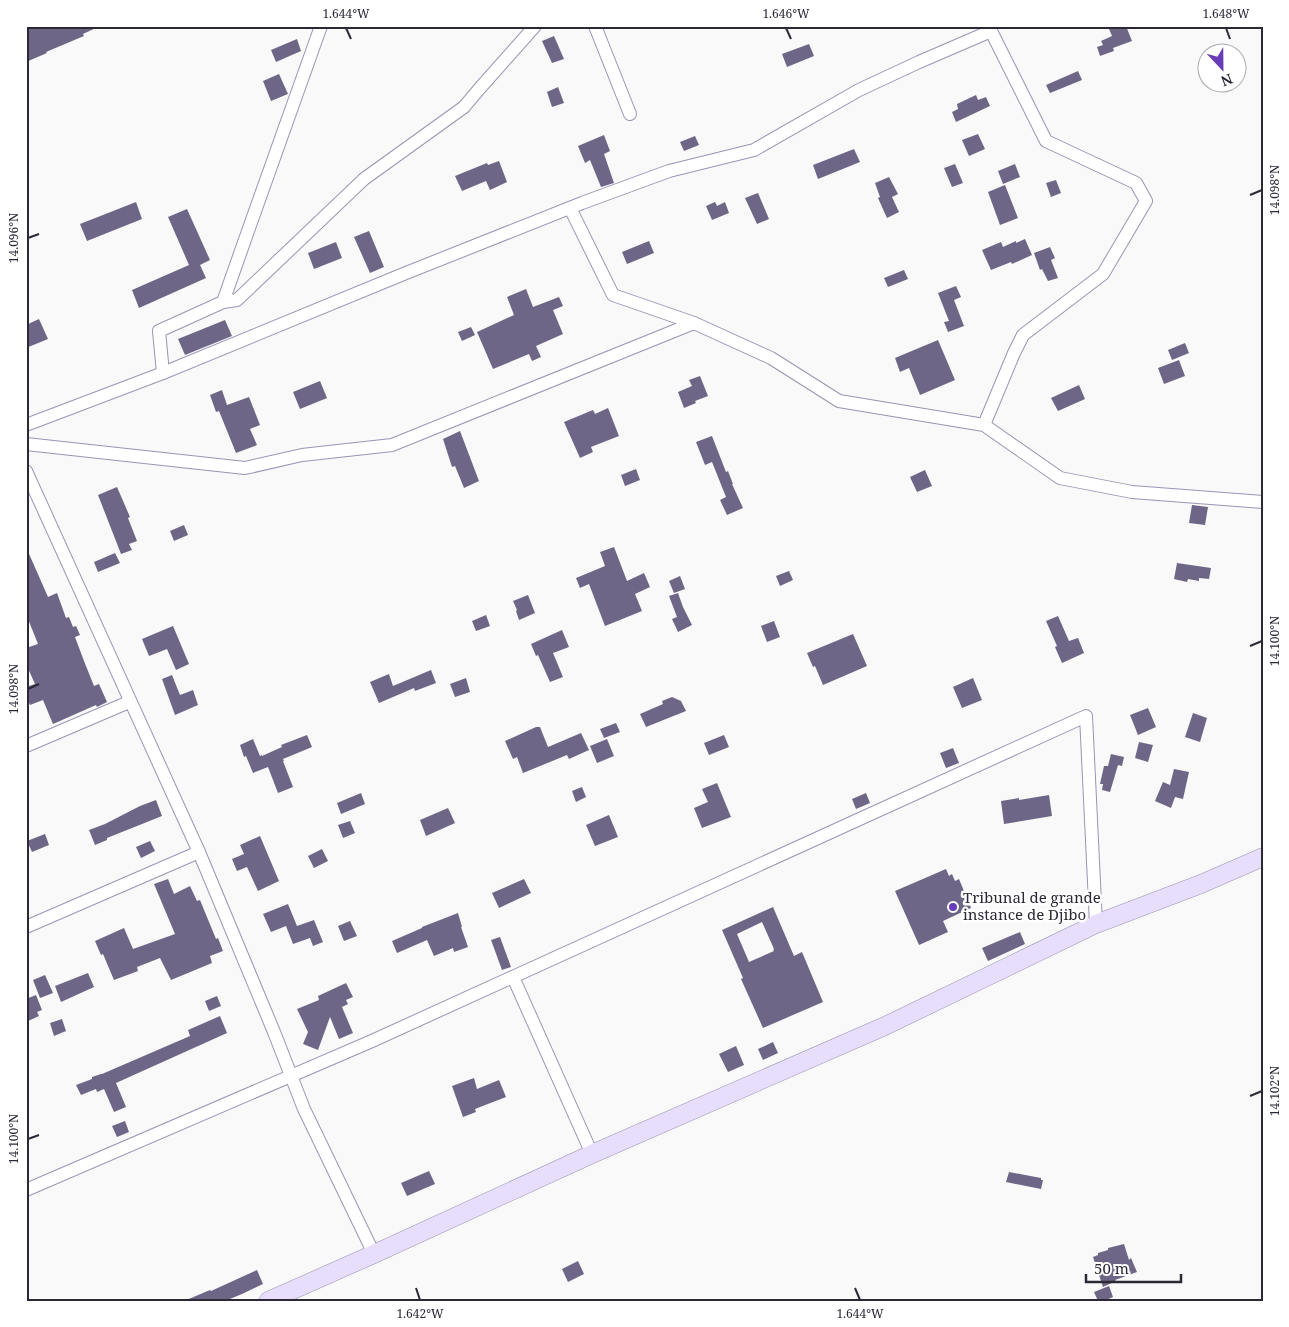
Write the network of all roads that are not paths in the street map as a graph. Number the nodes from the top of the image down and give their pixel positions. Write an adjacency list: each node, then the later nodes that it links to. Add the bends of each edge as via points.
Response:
1 (321, 26): 7 (street)
2 (535, 26): 7 (street, via 464,107 364,180 237,300)
3 (595, 26): 5 (street)
4 (990, 29): 6 (street, via 860,90 754,150 669,171); 10 (street, via 1046,141 1136,183 1146,202 1103,274 1024,335)
5 (630, 114)
6 (570, 208): 8 (street, via 612,295); 9 (street)
7 (223, 302): 9 (street, via 159,331)
8 (694, 323): 10 (street, via 771,358 839,401); 12 (street, via 392,445 302,454 245,468)
9 (163, 373): 11 (street)
10 (984, 425): 14 (street, via 1060,478 1132,492)
11 (26, 426)
12 (26, 444)
13 (26, 472): 15 (street)
14 (1263, 502)
15 (130, 702): 16 (street); 17 (street)
16 (26, 746)
17 (199, 852): 20 (street); 22 (street)
18 (1263, 857): 19 (main road)
19 (1096, 924): 21 (street, via 1086,716); 23 (main road, via 886,1026)
20 (26, 927)
21 (513, 977): 22 (street); 23 (street)
22 (292, 1077): 24 (street); 25 (street, via 304,1109)
23 (592, 1154): 25 (main road)
24 (26, 1190)
25 (374, 1254): 26 (main road)
26 (268, 1301)

